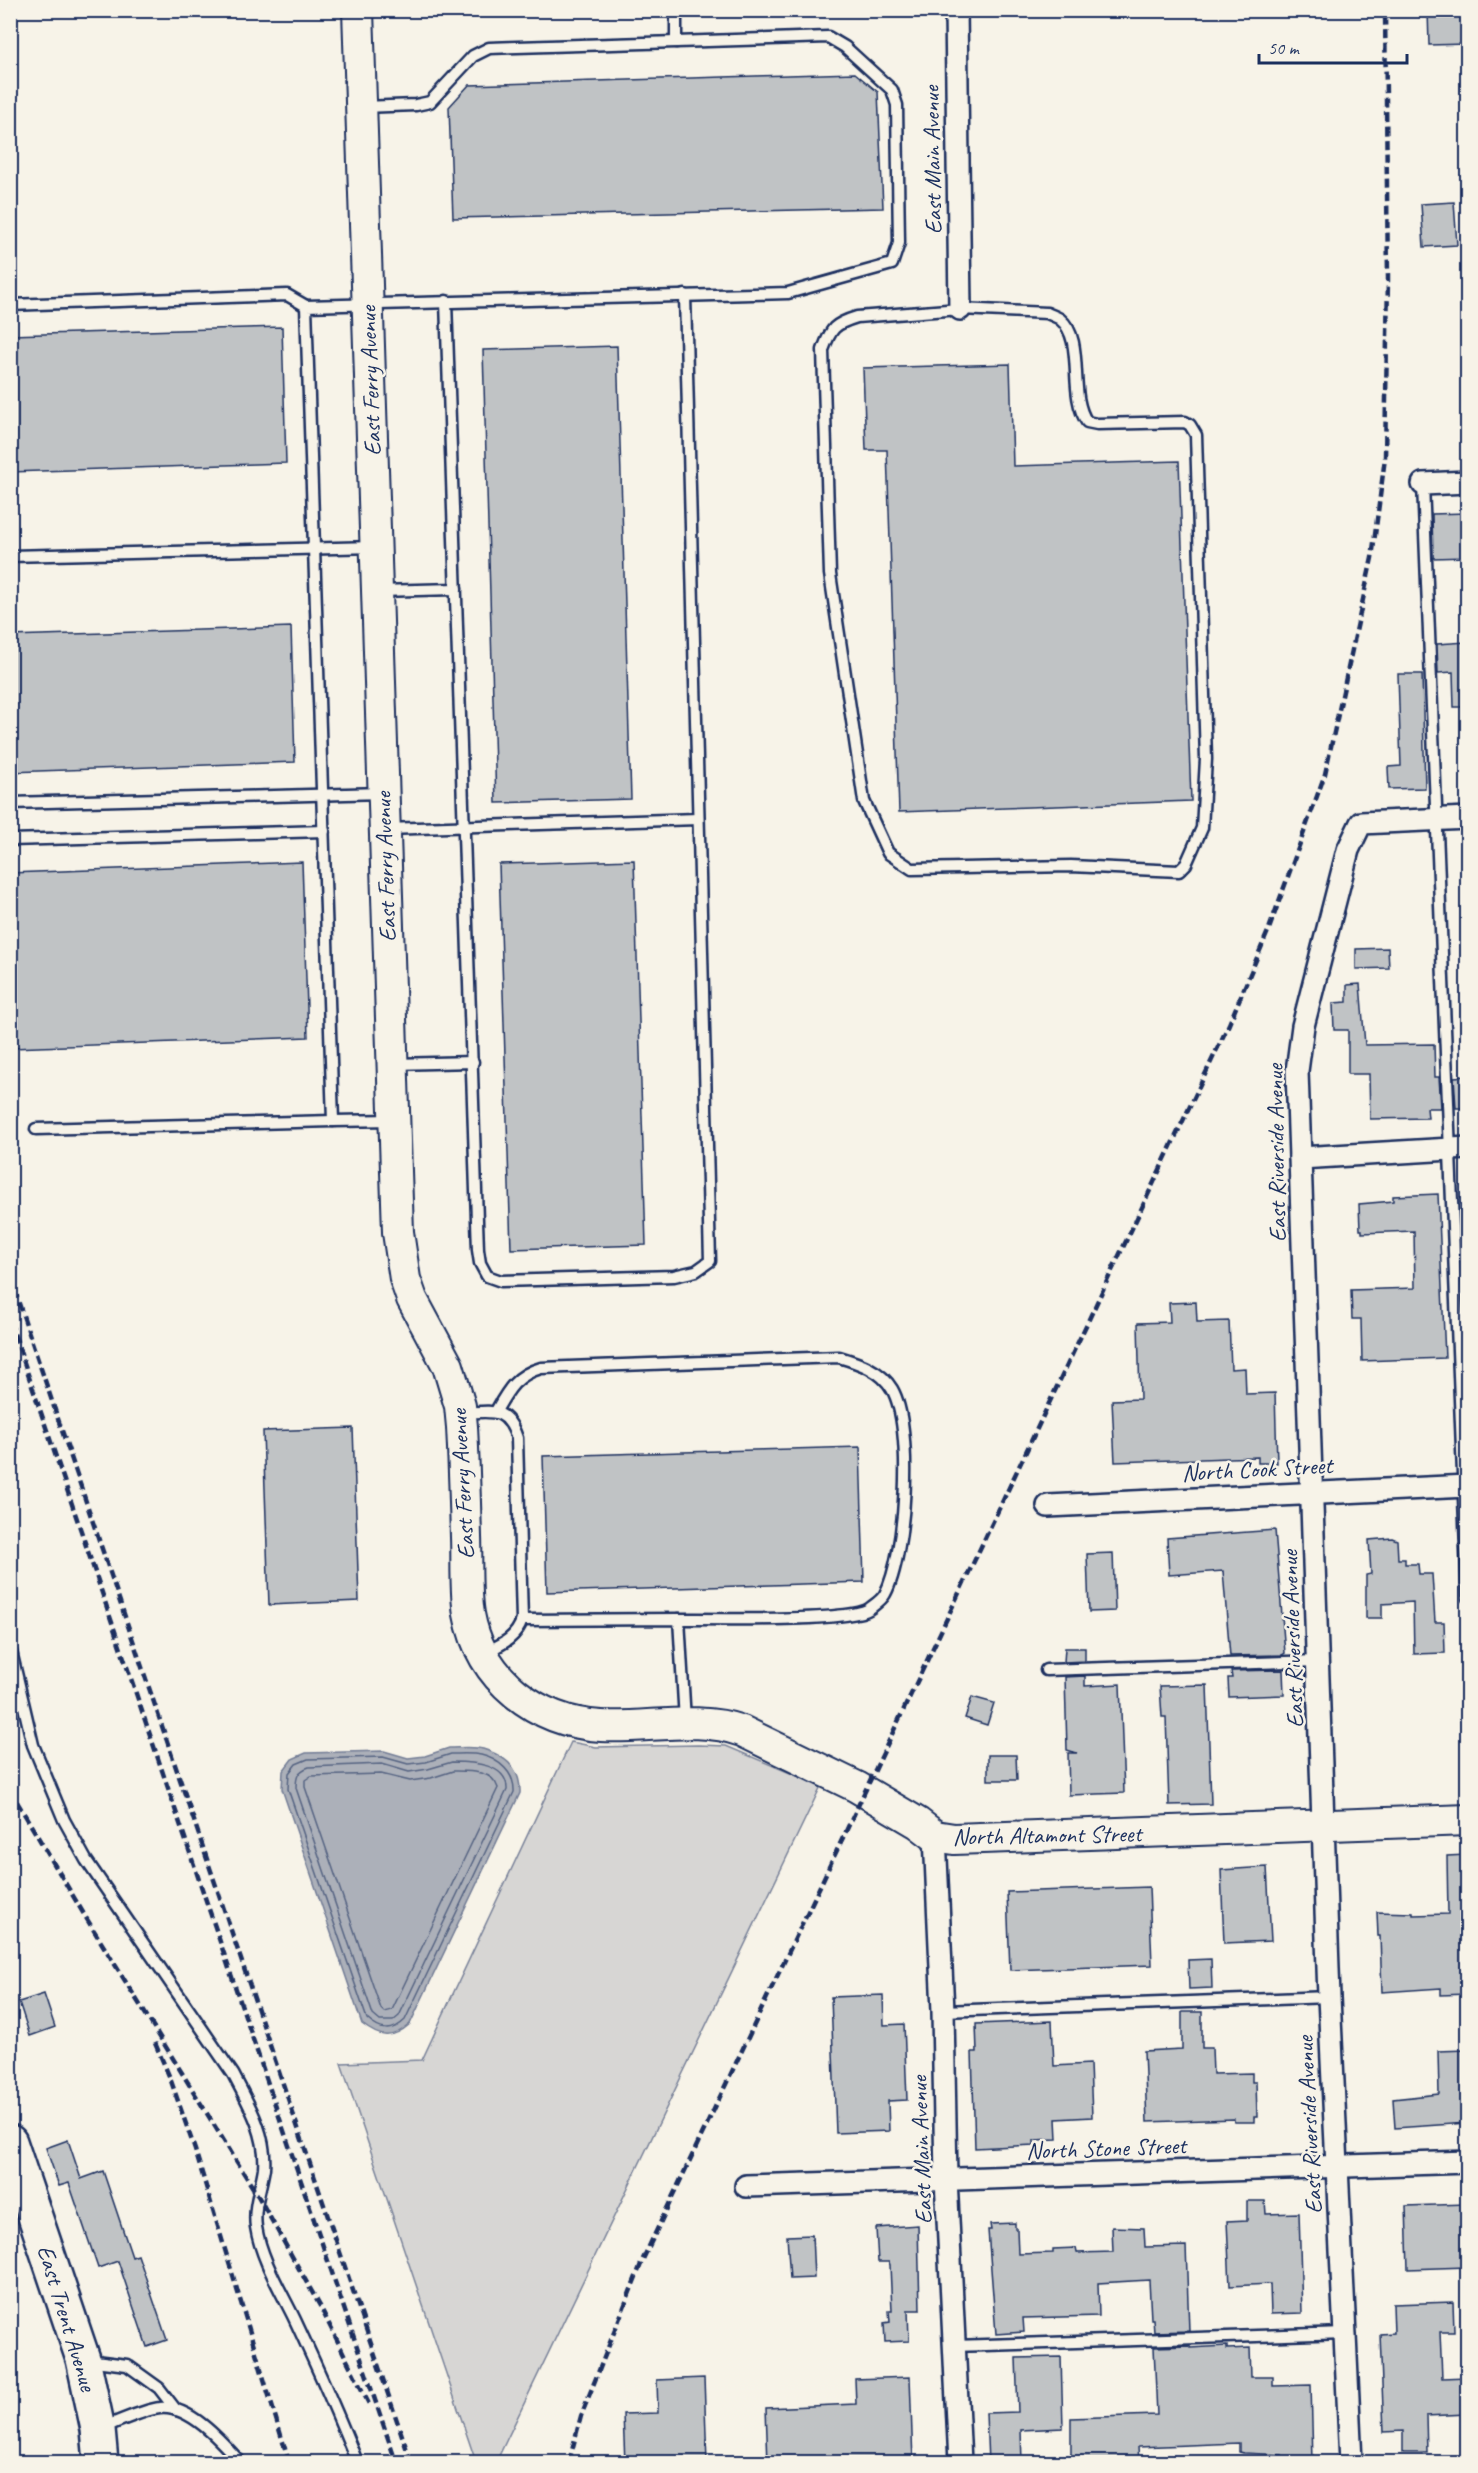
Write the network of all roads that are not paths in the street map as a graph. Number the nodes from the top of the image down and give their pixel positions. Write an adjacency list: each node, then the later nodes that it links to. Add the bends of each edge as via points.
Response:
1 (358, 10): 5 (street, East Ferry Avenue)
2 (676, 10): 4 (lane)
3 (956, 10): 11 (street, East Main Avenue)
4 (676, 42): 5 (lane, via 489,48 473,56 430,102); 6 (lane, via 828,37 845,46 892,90 897,105 899,243 892,264 788,292)
5 (361, 107): 8 (street, East Ferry Avenue)
6 (685, 295): 7 (lane); 23 (lane)
7 (446, 301): 8 (lane); 17 (lane)
8 (368, 303): 10 (lane); 14 (street, East Ferry Avenue)
9 (10, 305): 10 (lane, via 287,295)
10 (306, 306): 15 (lane)
11 (960, 309): 11 (lane, via 1047,313 1060,319 1070,333 1077,401 1087,422 1185,422 1196,435 1206,759 1202,828 1179,871 1071,866 912,869 888,853 864,801 830,574 823,350 831,330 857,317)
12 (1467, 482): 13 (street)
13 (1423, 484): 24 (lane)
14 (375, 547): 15 (lane); 18 (street, East Ferry Avenue)
15 (314, 548): 16 (lane); 20 (lane)
16 (10, 556)
17 (456, 589): 18 (lane); 25 (lane)
18 (376, 591): 19 (street, East Ferry Avenue)
19 (382, 793): 20 (lane); 26 (street, East Ferry Avenue)
20 (322, 795): 21 (lane); 27 (lane)
21 (10, 803)
22 (1467, 818): 24 (street)
23 (698, 819): 25 (lane); 29 (lane, via 710,1261 696,1271 674,1276 501,1281 487,1276 478,1250)
24 (1437, 819): 34 (lane); 35 (street, East Riverside Avenue, via 1360,823 1348,850 1303,1026 1297,1071)
25 (465, 826): 26 (lane); 29 (lane)
26 (384, 829): 30 (street, East Ferry Avenue)
27 (324, 831): 28 (lane); 32 (lane)
28 (10, 840)
29 (472, 1062): 30 (lane)
30 (392, 1064): 31 (street, East Ferry Avenue)
31 (394, 1120): 32 (lane); 37 (street, East Ferry Avenue, via 398,1232 405,1279 448,1366)
32 (333, 1121): 33 (lane)
33 (36, 1129)
34 (1458, 1148): 35 (street); 38 (lane)
35 (1300, 1158): 39 (street, East Riverside Avenue)
36 (496, 1411): 37 (lane); 42 (lane, via 516,1380 541,1368 839,1357 863,1364 892,1388 903,1417 905,1466 899,1545 884,1597 866,1611 838,1617); 43 (lane, via 506,1416 516,1438)
37 (461, 1414): 45 (street, East Ferry Avenue, via 468,1599 473,1629)
38 (1465, 1486): 39 (street, North Cook Street); 41 (lane)
39 (1312, 1492): 40 (street, North Cook Street); 46 (street, East Riverside Avenue)
40 (1048, 1506)
41 (1467, 1598)
42 (679, 1619): 43 (lane); 49 (lane)
43 (522, 1620): 45 (lane, via 514,1636)
44 (10, 1647): 65 (lane, via 33,1744 64,1820 86,1860 233,2074 251,2109 261,2136 264,2168 256,2227 266,2259 327,2388)
45 (483, 1654): 48 (street, East Ferry Avenue)
46 (1318, 1661): 47 (lane); 51 (street, East Riverside Avenue)
47 (1046, 1670)
48 (517, 1696): 49 (street, North Altamont Street, via 549,1715 585,1724)
49 (685, 1724): 52 (street, North Altamont Street, via 717,1724 742,1731 857,1787)
50 (1467, 1820): 51 (street, North Altamont Street)
51 (1325, 1827): 52 (street, North Altamont Street, via 995,1840); 53 (street, East Riverside Avenue)
52 (935, 1836): 54 (street, East Main Avenue)
53 (1329, 1997): 54 (lane); 57 (street, East Riverside Avenue)
54 (943, 2011): 58 (street, East Main Avenue)
55 (10, 2142): 62 (main road, East Trent Avenue)
56 (1467, 2162): 57 (street, North Stone Street)
57 (1336, 2166): 58 (street, North Stone Street); 60 (street, East Riverside Avenue)
58 (946, 2179): 59 (street, North Stone Street); 61 (street, East Main Avenue)
59 (746, 2186)
60 (1345, 2332): 61 (lane); 69 (street, East Riverside Avenue)
61 (954, 2346): 68 (street, East Main Avenue)
62 (83, 2359): 63 (lane, via 127,2365 159,2388); 64 (main road, East Trent Avenue)
63 (176, 2410): 64 (lane, via 160,2408); 67 (lane, via 214,2433)
64 (99, 2429): 66 (main road, East Trent Avenue)
65 (354, 2460)
66 (101, 2463)
67 (240, 2463)
68 (960, 2463)
69 (1351, 2463)

